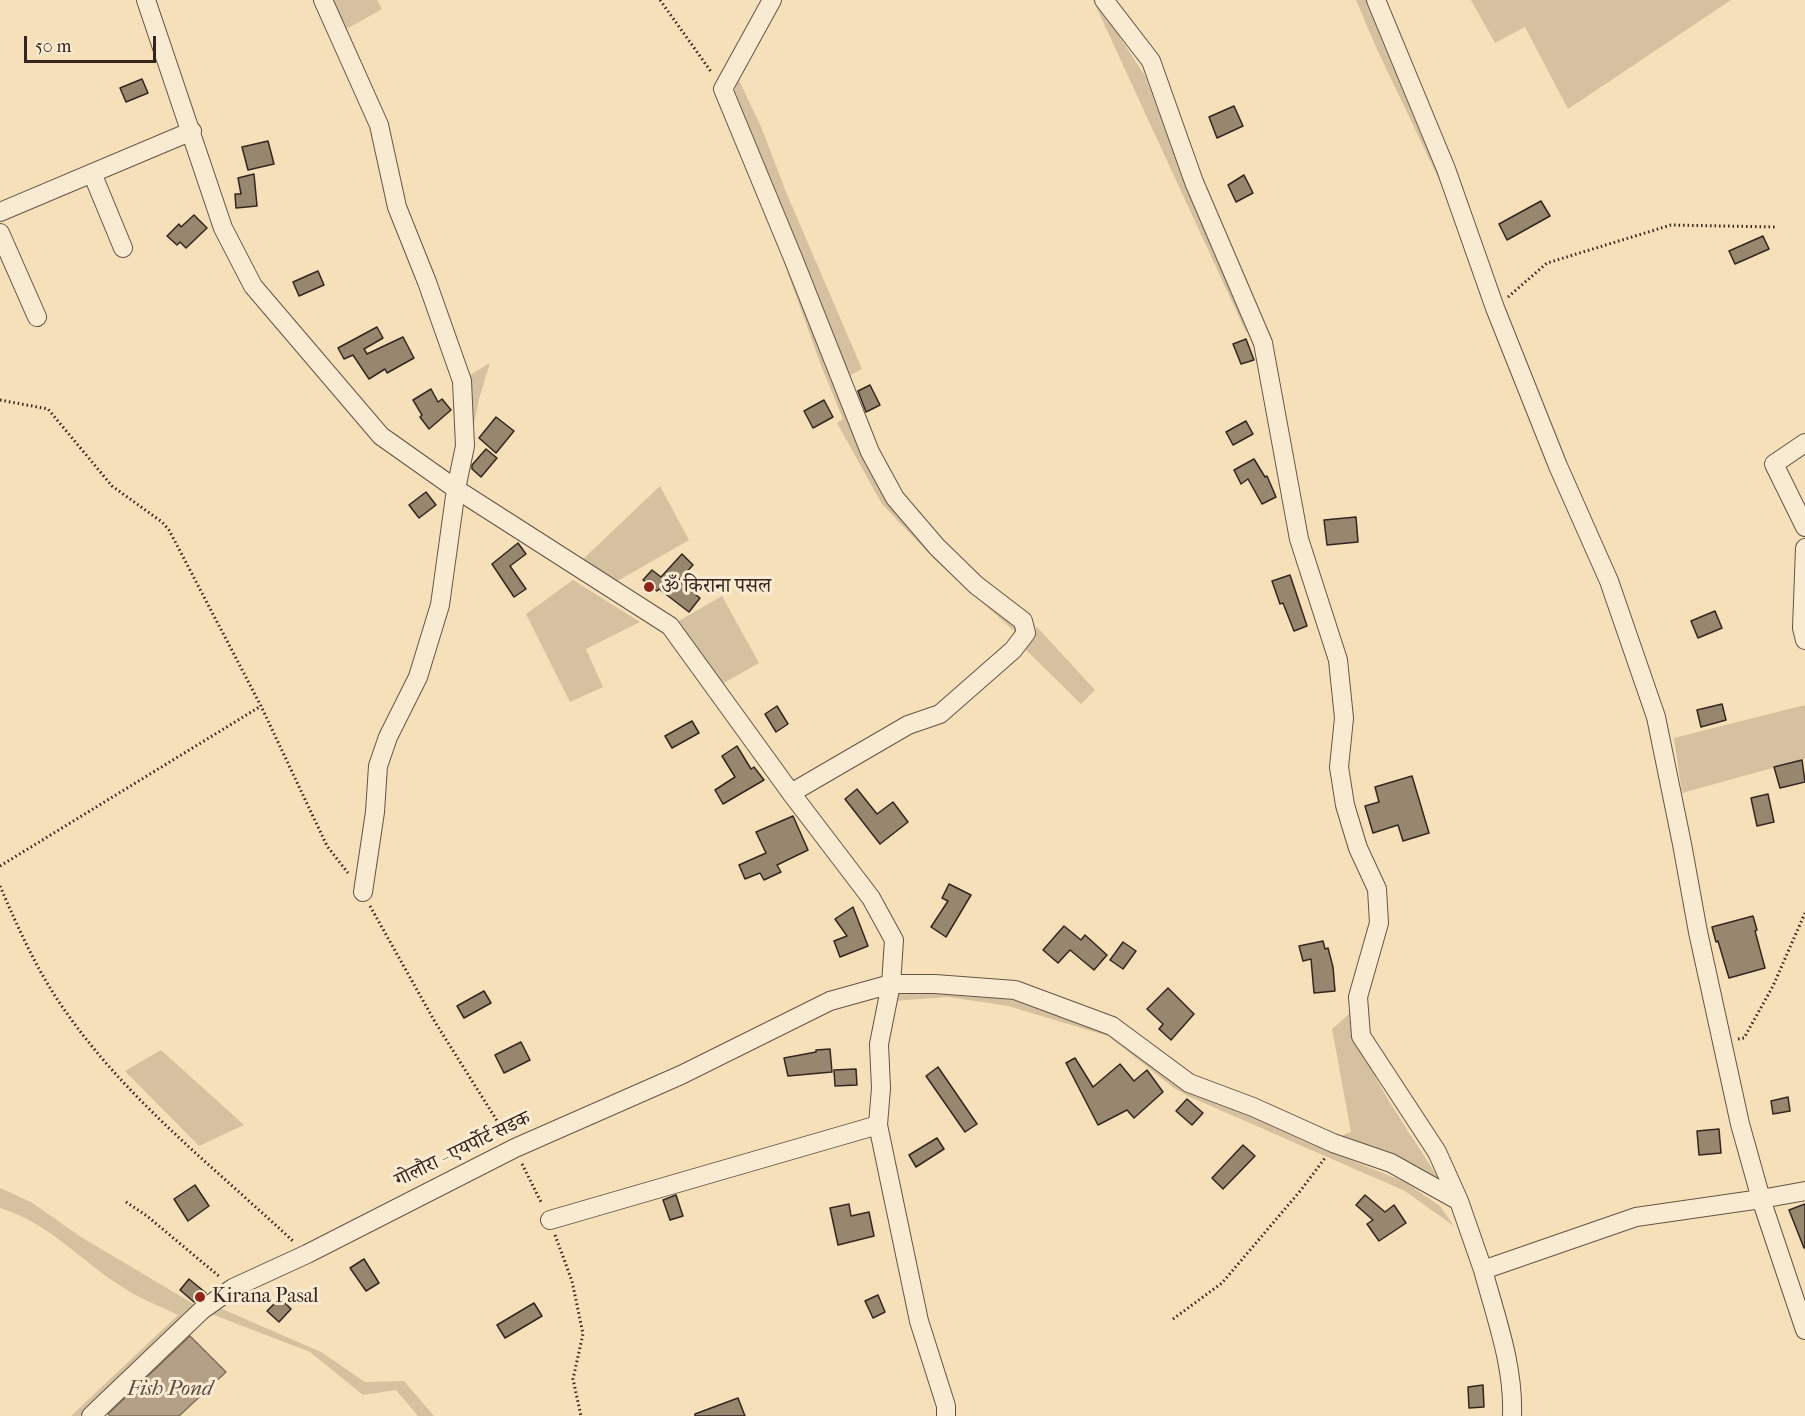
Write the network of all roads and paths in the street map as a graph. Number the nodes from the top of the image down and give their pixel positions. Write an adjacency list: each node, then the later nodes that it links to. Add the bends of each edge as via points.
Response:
1 (146, 0): 8 (street)
2 (323, 0): 18 (street, via 379,125 397,207 462,381 465,446)
3 (660, 0): 7 (path)
4 (772, 0): 7 (street)
5 (1104, 0): 35 (street, via 1151,61 1194,182 1263,343 1299,539 1338,660 1344,718 1339,766 1345,805 1358,848 1377,888 1379,923 1358,997 1361,1036 1437,1152)
6 (1376, 0): 14 (street, via 1446,168)
7 (723, 89): 23 (street, via 870,452 895,498 976,585 1023,621 1026,633 1013,650 940,714 908,725)
8 (192, 131): 9 (street); 18 (street, via 223,228 253,286 381,436)
9 (92, 173): 10 (street); 13 (street)
10 (0, 212)
11 (1776, 227): 14 (path, via 1671,225 1547,263)
12 (0, 233): 15 (street)
13 (123, 248)
14 (1495, 308): 29 (street, via 1609,581 1656,717)
15 (37, 316)
16 (0, 400): 22 (path, via 48,409 111,486 169,530)
17 (1805, 443): 19 (street, via 1774,464)
18 (456, 489): 23 (street, via 670,626); 26 (street, via 440,605 418,677 387,737 378,766)
19 (1805, 527)
20 (1805, 548): 21 (street)
21 (1805, 640)
22 (261, 706): 24 (path); 26 (path, via 327,846)
23 (791, 793): 28 (street, via 871,898 894,940)
24 (0, 866)
25 (0, 886): 38 (path, via 31,956 66,1012 105,1062 148,1108)
26 (363, 892): 32 (path, via 435,1022)
27 (1805, 913): 29 (path, via 1773,986 1744,1038)
28 (891, 984): 30 (street, via 879,1044); 31 (street, गोलौरा - एयर्पोर्ट सडक, via 1015,990 1112,1026 1189,1083); 32 (street, गोलौरा - एयर्पोर्ट सडक, via 830,1001 681,1075)
29 (1722, 1043): 34 (street)
30 (878, 1125): 37 (street); 45 (street, via 919,1321)
31 (1333, 1143): 35 (street, गोलौरा - एयर्पोर्ट सडक, via 1391,1163); 41 (path, via 1322,1164 1222,1283)
32 (515, 1148): 37 (path); 38 (street, गोलौरा - एयर्पोर्ट सडक)
33 (1805, 1191): 34 (street)
34 (1761, 1199): 39 (street, via 1636,1217); 42 (street)
35 (1459, 1201): 39 (street)
36 (126, 1202): 40 (path)
37 (550, 1221): 44 (path, via 572,1281 583,1334 573,1379)
38 (307, 1254): 40 (street, गोलौरा - एयर्पोर्ट सडक)
39 (1483, 1270): 46 (street, via 1508,1362)
40 (233, 1288): 43 (street, गोलौरा - एयर्पोर्ट सडक, via 202,1310)
41 (1173, 1319)
42 (1805, 1330)
43 (91, 1416)
44 (581, 1416)
45 (946, 1416)
46 (1512, 1416)

